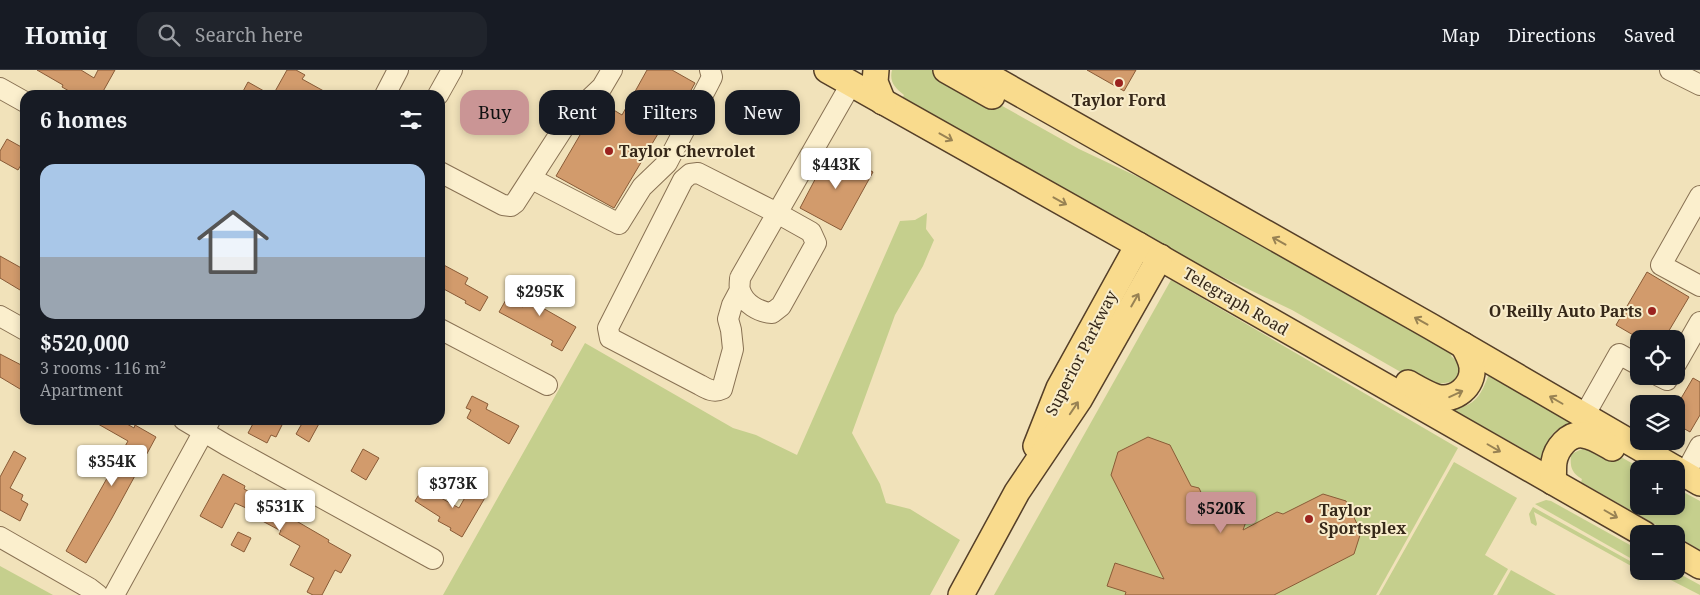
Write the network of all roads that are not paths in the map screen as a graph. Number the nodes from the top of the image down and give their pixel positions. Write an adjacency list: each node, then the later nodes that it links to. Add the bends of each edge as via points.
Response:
1 (452, 70): 14 (street)
2 (612, 70): 19 (street, via 602,87 568,121)
3 (710, 70): 19 (street, via 712,77 667,163 642,187 619,224)
4 (827, 70): 10 (main road, Telegraph Road)
5 (876, 70): 16 (main road, via 875,82)
6 (946, 70): 17 (main road, via 1065,138)
7 (978, 70): 17 (main road)
8 (1670, 70): 11 (street)
9 (392, 72): 13 (street)
10 (852, 84): 16 (main road, Telegraph Road); 21 (street)
11 (1700, 86)
12 (0, 88): 15 (street)
13 (387, 90)
14 (441, 90)
15 (20, 99)
16 (883, 102): 22 (main road, Telegraph Road, one-way to 22)
17 (1131, 157): 31 (main road, one-way to 17)
18 (445, 175): 19 (street, via 503,205 511,206)
19 (532, 179)
20 (1700, 196): 24 (street, via 1661,265)
21 (777, 213): 25 (street, via 740,278); 25 (street, via 811,232 816,242 781,306 772,313 754,308); 25 (street, via 698,174 690,174 683,180 608,333 610,338 714,392 718,391 725,381 733,349 728,319)
22 (1138, 244): 23 (main road, Telegraph Road); 43 (main road, Superior Parkway, via 1059,388)
23 (1160, 257): 26 (main road, Telegraph Road); 43 (main road, Superior Parkway, one-way to 23, via 1079,400)
24 (1700, 286)
25 (740, 290)
26 (1223, 294): 31 (main road, one-way to 31, via 1259,301 1290,315 1411,384 1444,398 1463,391 1472,376 1472,366); 42 (main road, Telegraph Road, one-way to 42)
27 (0, 316): 29 (street)
28 (1700, 322): 32 (street)
29 (20, 327)
30 (445, 332): 34 (street)
31 (1463, 345): 35 (main road, one-way to 31)
32 (1685, 348)
33 (1630, 360): 35 (street, via 1619,354)
34 (547, 385)
35 (1584, 416): 39 (main road)
36 (207, 426): 48 (street, via 226,445); 51 (street)
37 (1700, 446): 40 (street)
38 (1633, 460): 42 (main road, via 1593,438 1574,435 1557,452)
39 (1658, 460)
40 (1685, 472)
41 (1685, 478): 44 (main road)
42 (1554, 482): 45 (main road, Telegraph Road, one-way to 45)
43 (1017, 492): 52 (main road, Superior Parkway)
44 (1700, 497)
45 (1630, 526)
46 (0, 538): 50 (street)
47 (1685, 557): 49 (main road)
48 (433, 559)
49 (1700, 566)
50 (98, 595)
51 (114, 595)
52 (961, 595)

